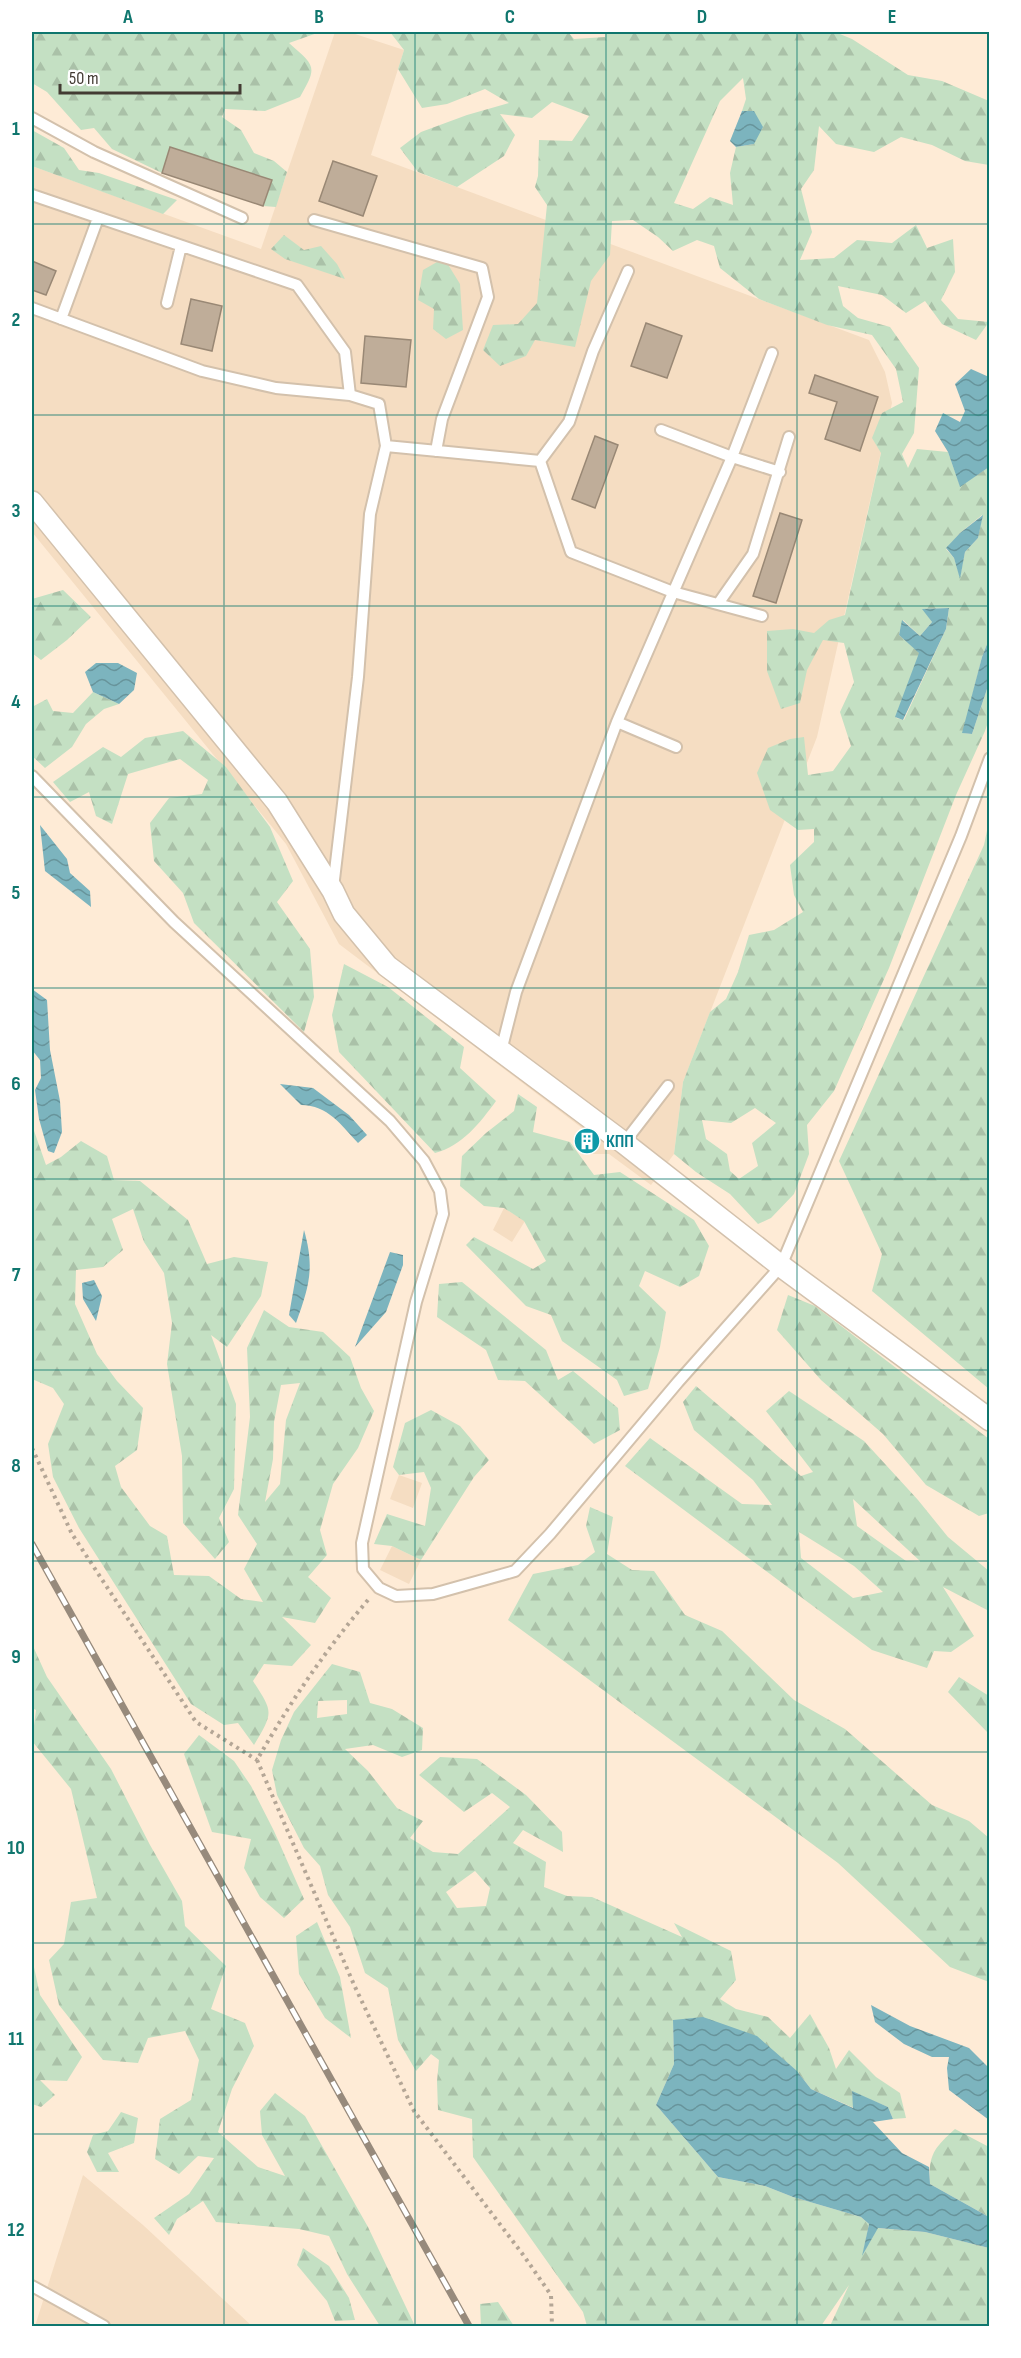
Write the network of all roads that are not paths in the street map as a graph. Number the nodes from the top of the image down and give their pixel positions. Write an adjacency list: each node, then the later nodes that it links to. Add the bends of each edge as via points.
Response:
1 (32, 118): 4 (lane, via 94,152)
2 (32, 195): 3 (lane)
3 (98, 218): 6 (lane); 10 (lane)
4 (242, 218)
5 (314, 220): 16 (lane, via 482,268 488,297 442,419)
6 (181, 246): 8 (lane); 12 (lane, via 297,285 345,352)
7 (628, 271): 18 (lane, via 568,422)
8 (168, 303)
9 (32, 308): 10 (lane)
10 (61, 320): 12 (lane, via 202,371 276,388)
11 (772, 353): 17 (lane)
12 (350, 395): 15 (lane, via 379,404)
13 (661, 430): 17 (lane)
14 (789, 437): 19 (lane)
15 (386, 446): 16 (lane); 28 (lane, via 370,514 358,676)
16 (436, 451): 18 (lane)
17 (732, 457): 19 (lane); 21 (lane)
18 (540, 461): 21 (lane, via 571,552)
19 (780, 472): 22 (lane, via 753,554)
20 (32, 502): 28 (street, via 277,802)
21 (673, 592): 22 (lane); 24 (lane)
22 (718, 604): 23 (lane)
23 (762, 616)
24 (617, 722): 25 (lane); 29 (lane, via 516,992)
25 (676, 747)
26 (990, 758): 32 (lane, via 962,836)
27 (32, 776): 32 (lane, via 174,922 390,1121 424,1161 440,1191 443,1214 416,1302 362,1544 363,1569 378,1587 396,1596 433,1594 515,1572)
28 (333, 891): 29 (street, via 344,914 387,966)
29 (501, 1051): 31 (street)
30 (668, 1086): 31 (lane)
31 (624, 1143): 32 (street)
32 (782, 1266): 33 (street)
33 (990, 1420)
34 (32, 2286): 35 (lane)
35 (104, 2326)

